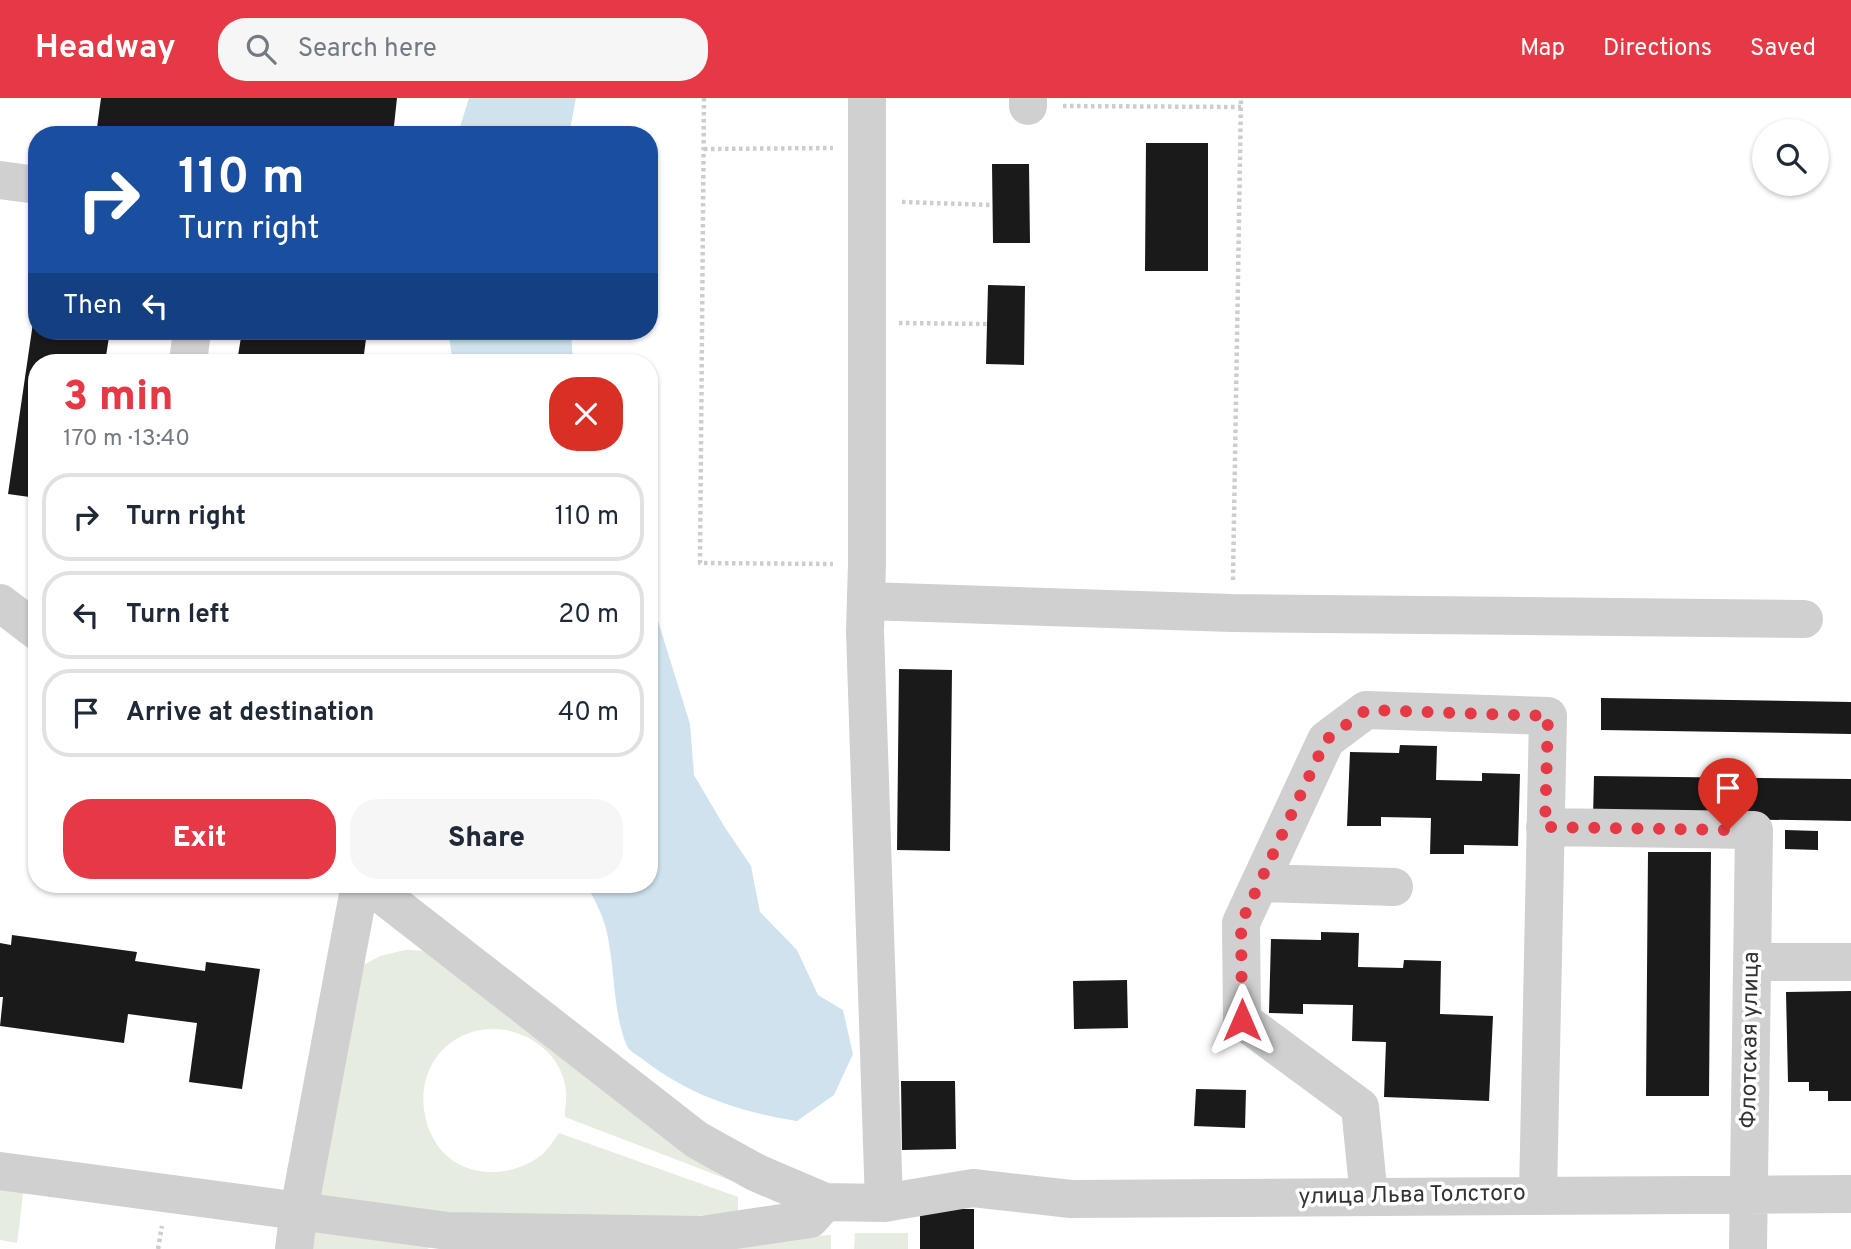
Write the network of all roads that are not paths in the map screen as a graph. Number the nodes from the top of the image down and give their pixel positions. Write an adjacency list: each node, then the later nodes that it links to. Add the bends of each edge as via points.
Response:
1 (867, 98): 4 (street)
2 (0, 180): 3 (street)
3 (28, 184)
4 (867, 601): 6 (street, via 1232,613); 21 (street)
5 (0, 603): 7 (street)
6 (1804, 619)
7 (28, 624)
8 (1545, 827): 9 (street, via 1548,716 1366,710 1326,740); 13 (street, Флотская улица, via 1754,830); 16 (street)
9 (1260, 883): 10 (street); 19 (street, via 1241,923 1242,1020 1360,1107)
10 (1394, 887)
11 (358, 893): 22 (street)
12 (380, 893): 20 (street, via 696,1140)
13 (1752, 962): 14 (street); 17 (street, Флотская улица)
14 (1851, 962)
15 (0, 1171): 22 (street)
16 (1538, 1195): 17 (street, улица Льва Толстого); 19 (street, улица Льва Толстого)
17 (1748, 1195): 18 (street, улица Льва Толстого); 26 (street, Флотская улица)
18 (1851, 1195)
19 (1369, 1197): 21 (street, улица Льва Толстого, via 1072,1199 973,1188)
20 (825, 1202): 21 (street, улица Льва Толстого); 24 (street, via 810,1219)
21 (884, 1202)
22 (299, 1210): 23 (street); 25 (street)
23 (447, 1240): 24 (street)
24 (700, 1242)
25 (293, 1249)
26 (1748, 1249)

